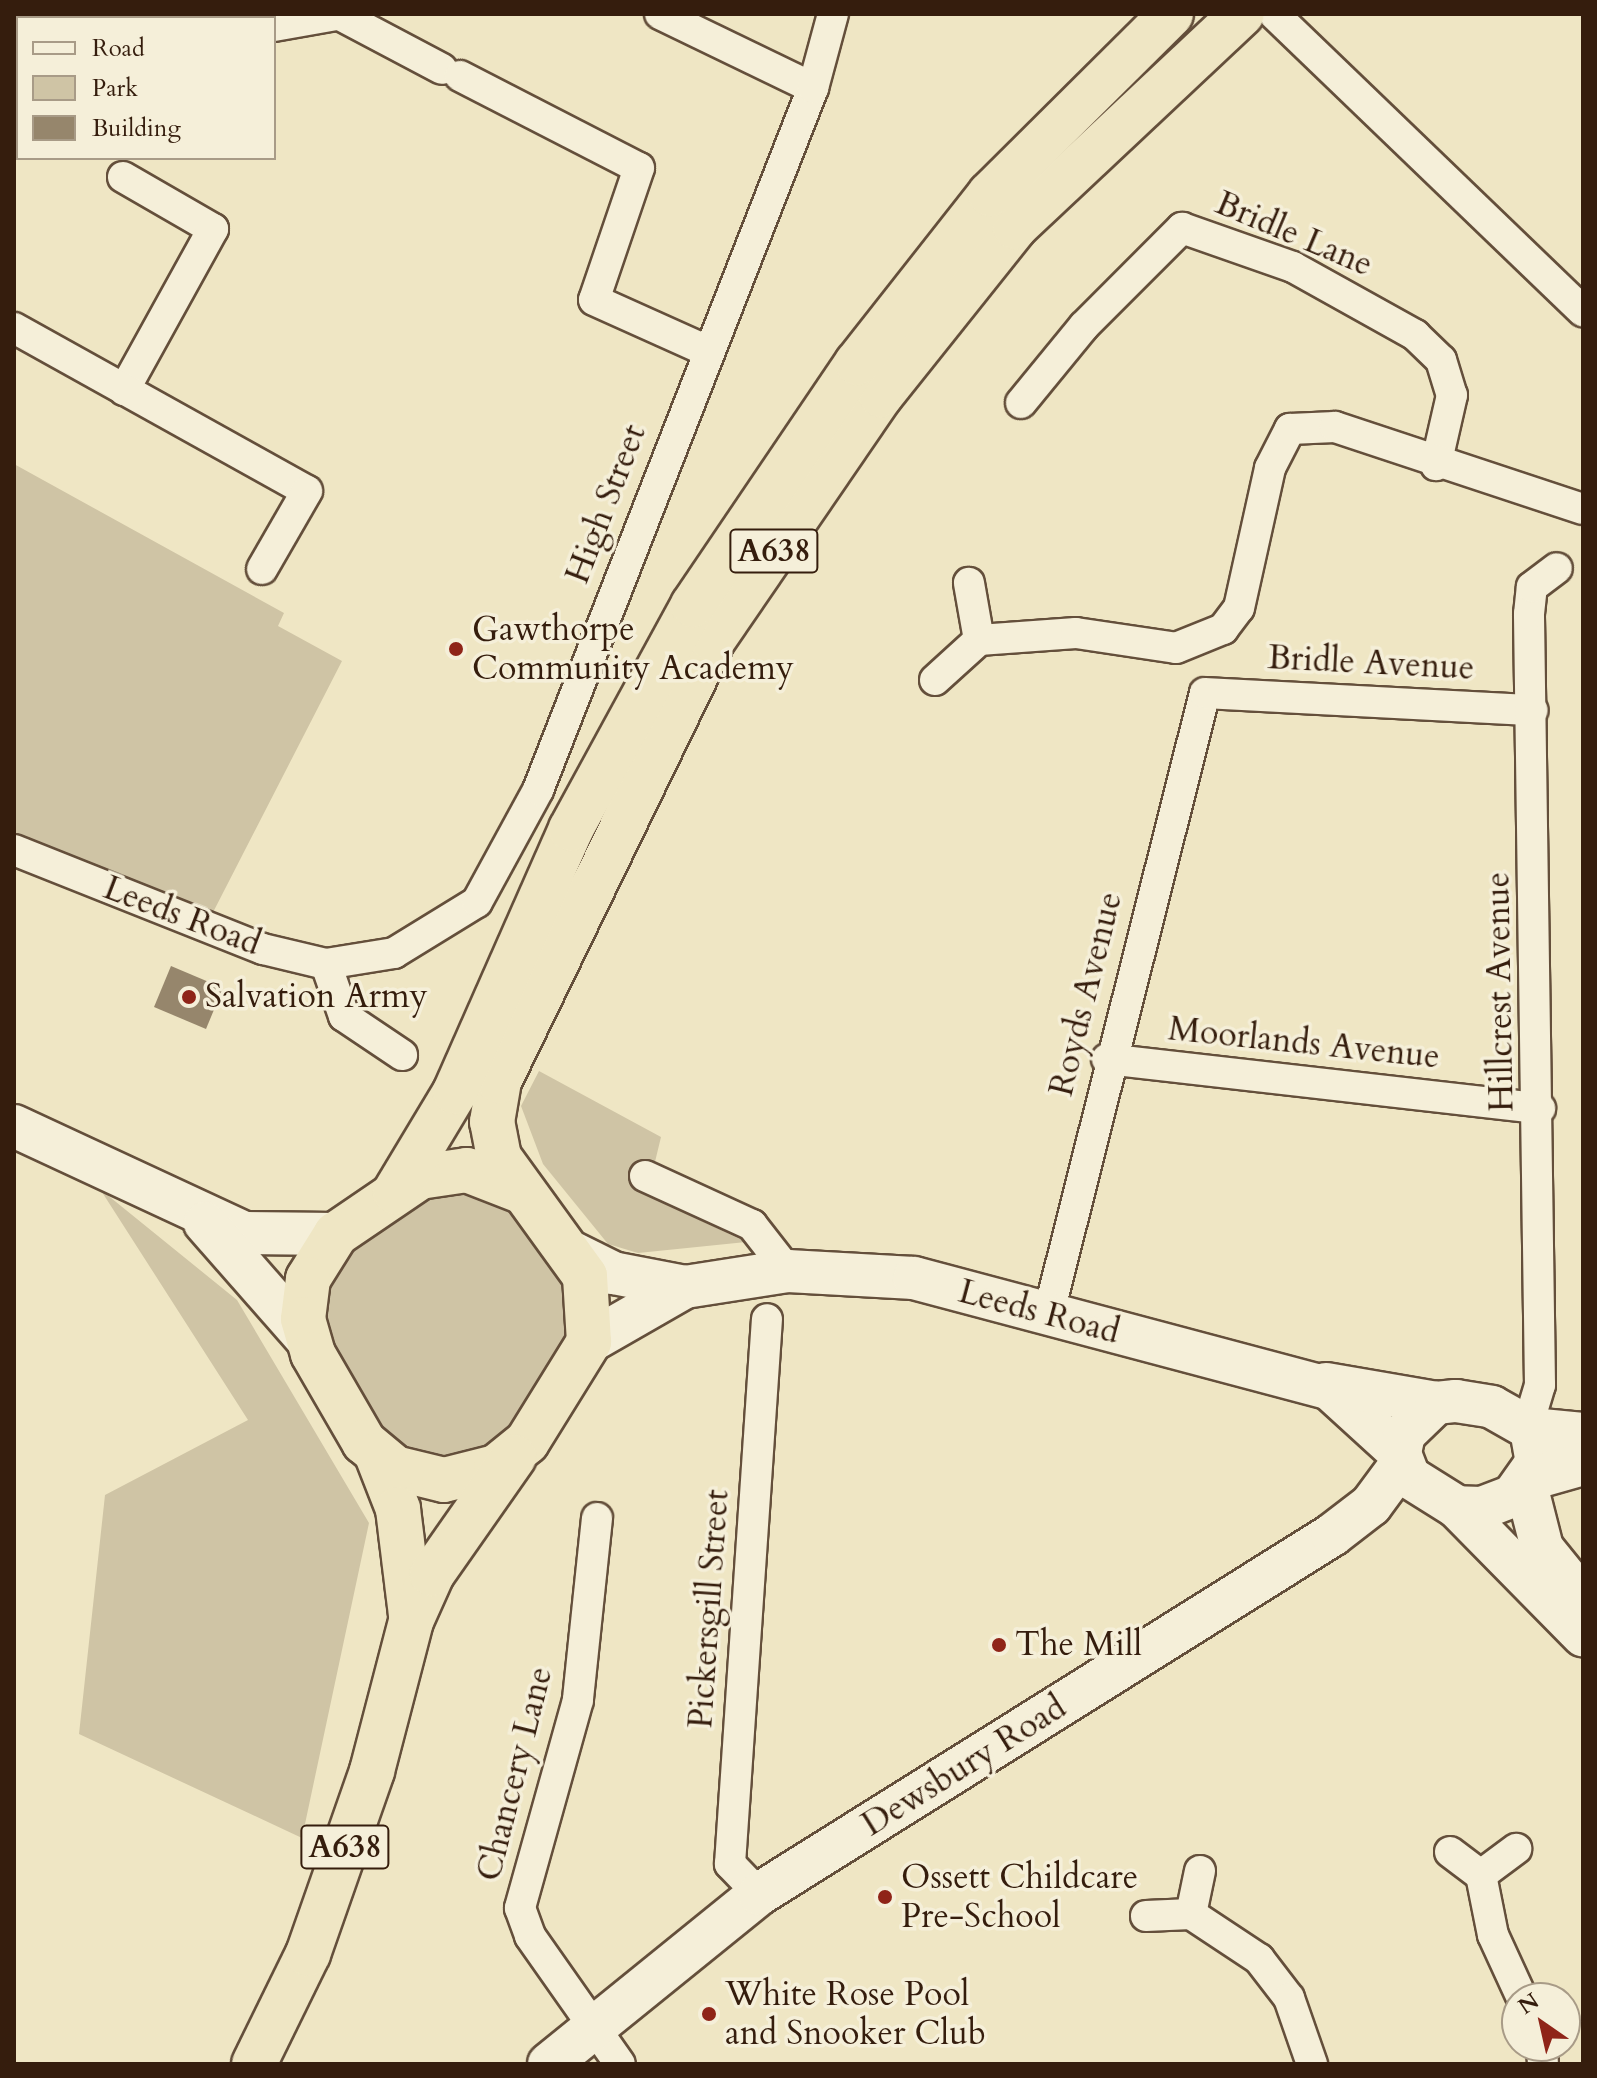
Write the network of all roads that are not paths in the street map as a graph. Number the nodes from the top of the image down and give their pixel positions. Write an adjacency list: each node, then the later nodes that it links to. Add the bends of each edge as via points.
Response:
1 (341, 14): 7 (street); 12 (street, via 639,168 594,300)
2 (660, 14): 8 (street)
3 (833, 14): 8 (street, High Street)
4 (1171, 14): 32 (highway, A638, via 990,194 857,363 693,605 571,829 455,1092)
5 (1242, 14): 31 (highway, A638, via 1015,227 881,395 713,640 499,1081 492,1122 499,1157)
6 (1274, 14): 10 (street)
7 (276, 26)
8 (813, 88): 12 (street, High Street)
9 (123, 177): 13 (street, via 213,229)
10 (1583, 311)
11 (14, 328): 13 (street)
12 (705, 350): 25 (street, High Street, via 506,860 477,902 438,932 394,953)
13 (124, 390): 18 (street, via 307,491)
14 (1021, 403): 15 (street, Bridle Lane, via 1126,281 1182,228 1293,267 1415,335 1441,360 1452,395)
15 (1436, 465): 16 (street); 20 (street, via 1335,427 1290,429 1270,468 1239,608 1223,629 1176,648 1076,633)
16 (1583, 509)
17 (1557, 568): 23 (street, Hillcrest Avenue, via 1532,587)
18 (262, 569)
19 (969, 583): 20 (street)
20 (979, 640): 21 (street)
21 (935, 680)
22 (1205, 693): 23 (street, Bridle Avenue); 27 (street, Royds Avenue)
23 (1533, 710): 28 (street, Hillcrest Avenue)
24 (14, 850): 25 (street, Leeds Road, via 263,949)
25 (326, 964): 26 (street, via 344,1016)
26 (402, 1055)
27 (1107, 1059): 28 (street, Moorlands Avenue); 38 (street, Royds Avenue)
28 (1540, 1108): 44 (street, Hillcrest Avenue, via 1540,1385)
29 (14, 1126): 33 (main road)
30 (645, 1176): 36 (street, via 752,1225)
31 (521, 1191): 32 (highway, A638, via 467,1170 420,1177); 35 (highway, A638)
32 (395, 1192): 34 (highway, A638)
33 (200, 1218): 34 (main road, via 275,1237); 40 (main road)
34 (336, 1234): 40 (highway, A638, via 308,1279)
35 (573, 1253): 37 (main road, Leeds Road, via 623,1277); 41 (highway, A638, via 590,1296)
36 (788, 1271): 37 (main road, Leeds Road); 38 (main road, Leeds Road, via 914,1278)
37 (685, 1287): 41 (main road, Leeds Road)
38 (1048, 1316): 42 (main road, Leeds Road)
39 (767, 1319): 61 (street, Pickersgill Street, via 730,1864)
40 (307, 1339): 47 (highway, A638)
41 (589, 1342): 46 (highway, A638)
42 (1286, 1377): 43 (main road, Leeds Road); 48 (main road, Leeds Road, via 1330,1389)
43 (1436, 1403): 44 (main road, via 1492,1407); 48 (main road, via 1404,1434)
44 (1530, 1427): 45 (main road); 50 (main road, via 1537,1462)
45 (1583, 1434)
46 (516, 1453): 47 (highway, A638, via 473,1477 444,1480 408,1473); 55 (highway, A638, via 432,1574)
47 (377, 1455): 55 (highway, A638, via 398,1509)
48 (1401, 1458): 51 (main road, via 1426,1492); 53 (main road, Dewsbury Road, via 1371,1505)
49 (1583, 1464): 50 (main road)
50 (1528, 1482): 51 (main road, via 1498,1504); 54 (main road, via 1542,1548)
51 (1453, 1506): 53 (main road, Dewsbury Road, via 1396,1512); 56 (main road)
52 (597, 1518): 65 (street, Chancery Lane, via 578,1700 520,1908 530,1936)
53 (1332, 1535): 61 (main road, Dewsbury Road)
54 (1583, 1598)
55 (411, 1621): 66 (highway, A638, via 372,1771 308,1954)
56 (1583, 1635)
57 (1516, 1849): 60 (street)
58 (1450, 1852): 60 (street)
59 (1200, 1871): 62 (street)
60 (1481, 1875): 64 (street, via 1493,1935)
61 (759, 1894): 65 (main road, Dewsbury Road)
62 (1191, 1914): 63 (street); 69 (street, via 1275,1976)
63 (1146, 1916)
64 (1515, 1982)
65 (591, 2030): 67 (main road, Dewsbury Road); 68 (street, Chancery Lane)
66 (254, 2064)
67 (549, 2064)
68 (620, 2064)
69 (1312, 2064)

